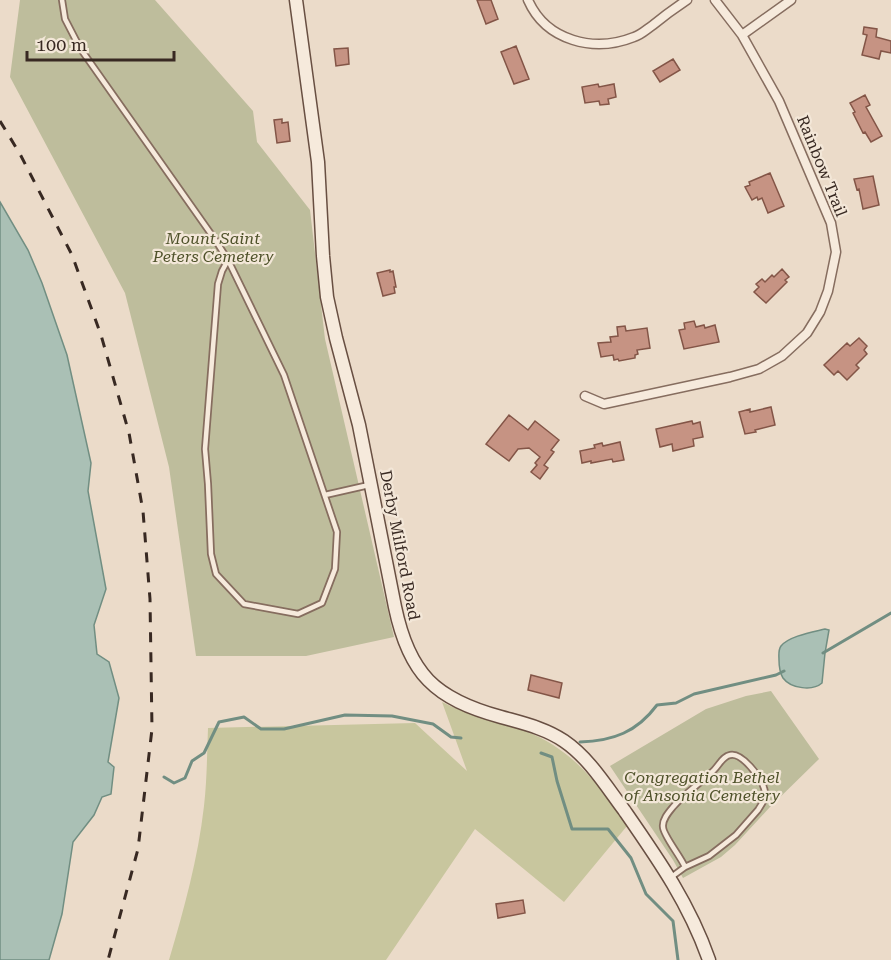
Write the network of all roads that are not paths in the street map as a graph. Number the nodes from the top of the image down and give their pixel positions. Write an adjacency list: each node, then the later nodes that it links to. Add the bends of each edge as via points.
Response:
1 (62, 0): 8 (lane, via 65,19 80,48)
2 (296, 0): 10 (main road, Derby Milford Road, via 318,162 327,297)
3 (528, 0): 4 (street, via 538,18 553,31 585,44 602,44 636,37)
4 (687, 0)
5 (715, 0): 7 (street, Rainbow Trail)
6 (791, 0): 7 (street)
7 (742, 35): 9 (street, Rainbow Trail, via 779,101 831,223 836,252 820,312 807,333 782,356 759,369 604,404)
8 (228, 260): 11 (lane, via 284,375); 11 (lane, via 219,284 205,449 211,554 216,574 244,604 298,614 322,603 335,569 337,532)
9 (585, 396)
10 (372, 484): 11 (lane); 13 (main road, Derby Milford Road, via 399,628 416,666 459,703 543,730 576,750)
11 (325, 495)
12 (686, 867): 12 (lane, via 709,856 735,835 766,798 764,786 737,755 723,759 674,806 662,825); 13 (lane)
13 (670, 878): 14 (main road, Derby Milford Road, via 690,911)
14 (709, 960)

